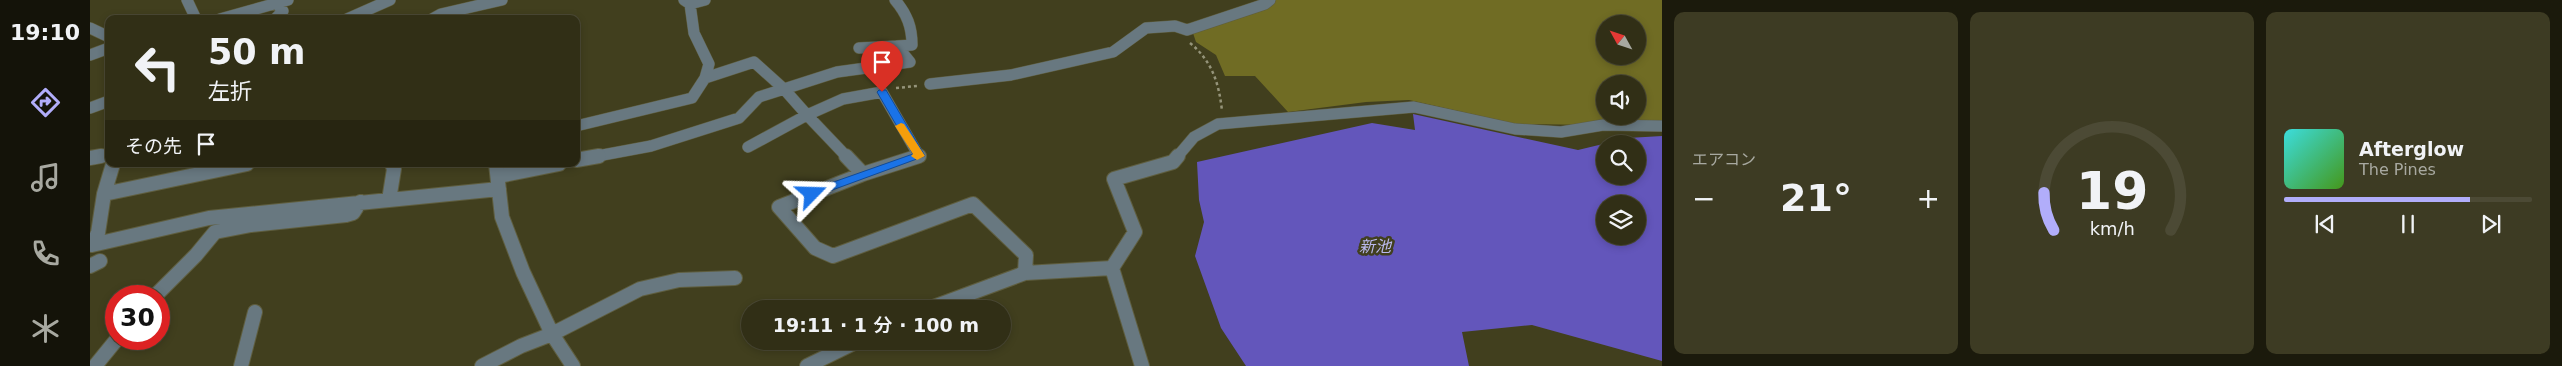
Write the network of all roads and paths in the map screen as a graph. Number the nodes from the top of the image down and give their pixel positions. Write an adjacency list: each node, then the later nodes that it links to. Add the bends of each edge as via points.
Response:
1 (187, 0): 10 (street)
2 (288, 0): 11 (street)
3 (390, 0): 13 (street)
4 (502, 0): 14 (street)
5 (705, 0): 8 (street)
6 (895, 0): 18 (street, via 908,15 912,28 912,46)
7 (1270, 0): 16 (street)
8 (687, 2): 22 (street, via 694,33 709,64)
9 (280, 8): 12 (street, via 283,10)
10 (194, 15)
11 (234, 15)
12 (278, 15)
13 (355, 15)
14 (439, 15)
15 (90, 28): 17 (street)
16 (1187, 30): 23 (street, via 1175,26 1146,28 1113,52 1011,75); 29 (path, via 1180,36 1201,51 1217,77 1222,111)
17 (105, 35)
18 (897, 46): 19 (street); 24 (street, via 910,62 837,72)
19 (858, 48)
20 (105, 49): 21 (street)
21 (90, 55)
22 (705, 78): 24 (street, via 754,62); 30 (street, via 692,98)
23 (930, 84): 25 (path)
24 (784, 89): 28 (street); 35 (street, via 759,98 739,118 651,146)
25 (893, 89)
26 (105, 102): 27 (street)
27 (90, 108)
28 (806, 115): 32 (street); 40 (street); 40 (street, via 843,99 882,92 919,156)
29 (1218, 124): 31 (street, via 1414,107 1515,129 1560,132 1603,125); 45 (street, via 1194,137 1173,162 1114,179 1135,232)
30 (580, 125)
31 (1662, 126)
32 (748, 147)
33 (105, 155): 34 (street)
34 (90, 158)
35 (580, 159)
36 (112, 167): 42 (street)
37 (233, 167): 42 (street)
38 (393, 167): 43 (street)
39 (544, 167): 41 (street)
40 (863, 174): 46 (street, via 779,207 815,248 833,256 973,204 1026,255)
41 (498, 176): 43 (street); 51 (street, via 502,217)
42 (104, 194): 44 (street, via 98,233 92,245 209,218)
43 (389, 200): 44 (street)
44 (360, 202): 48 (street, via 353,213 346,215 215,232)
45 (1112, 268): 46 (street); 59 (street)
46 (1025, 273): 49 (street)
47 (735, 278): 51 (street, via 679,280 640,289)
48 (166, 285)
49 (952, 300)
50 (255, 312): 55 (street)
51 (552, 334): 56 (street); 57 (street)
52 (108, 350): 54 (street)
53 (840, 350): 58 (street)
54 (95, 366)
55 (241, 366)
56 (482, 366)
57 (574, 366)
58 (807, 366)
59 (1142, 366)

